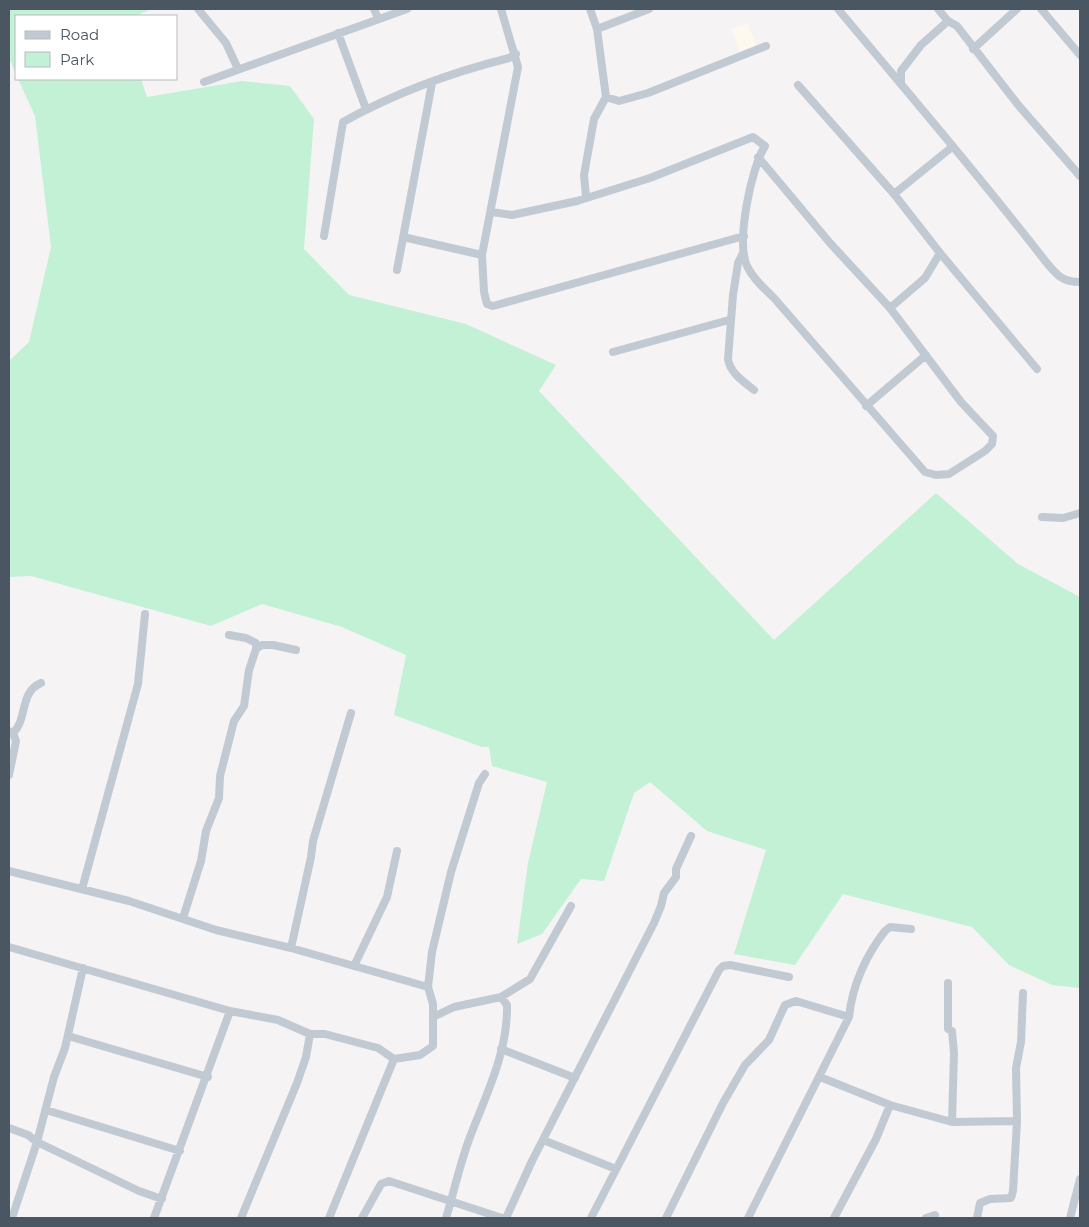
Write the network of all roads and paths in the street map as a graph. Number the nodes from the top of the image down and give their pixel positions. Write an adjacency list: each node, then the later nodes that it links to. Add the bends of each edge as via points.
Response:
1 (198, 9): 19 (street, via 226,43)
2 (374, 9): 11 (street)
3 (407, 9): 11 (street)
4 (501, 9): 17 (street)
5 (590, 9): 13 (street)
6 (649, 9): 13 (street)
7 (838, 9): 20 (street)
8 (938, 9): 12 (street)
9 (1017, 9): 16 (street)
10 (1041, 9): 18 (street)
11 (378, 18): 14 (street)
12 (948, 21): 16 (street, via 957,26); 21 (street, via 921,45)
13 (596, 29): 26 (street)
14 (338, 33): 19 (street); 27 (street)
15 (766, 46): 26 (street, via 648,93 619,101)
16 (973, 49): 30 (street)
17 (516, 54): 24 (street); 33 (street, via 517,74)
18 (1080, 55)
19 (238, 69): 22 (street)
20 (890, 70): 21 (street); 23 (street)
21 (900, 71): 23 (street)
22 (204, 82)
23 (902, 82): 28 (street)
24 (432, 83): 27 (street); 36 (street)
25 (798, 85): 31 (street)
26 (606, 97): 32 (street, via 594,119 584,174)
27 (366, 109): 34 (street, via 343,122)
28 (952, 147): 31 (street); 41 (street, via 1061,279)
29 (758, 157): 32 (street, via 765,146 753,137 650,178); 35 (street); 42 (street)
30 (1080, 176)
31 (894, 194): 38 (street)
32 (586, 197): 33 (street, via 528,213 502,215)
33 (492, 212): 39 (street)
34 (324, 236)
35 (744, 236): 37 (street); 39 (street, via 493,306 484,300)
36 (403, 237): 39 (street); 40 (street)
37 (743, 252): 43 (street, via 738,263); 48 (street, via 755,280)
38 (940, 253): 42 (street, via 925,278); 46 (street)
39 (482, 255)
40 (397, 270)
41 (1080, 282)
42 (890, 308): 45 (street)
43 (729, 320): 44 (street); 47 (street, via 732,329 728,364)
44 (613, 352)
45 (926, 355): 48 (street); 48 (street, via 961,402 993,436 992,444 985,451 949,474 925,472)
46 (1037, 369)
47 (754, 390)
48 (866, 406)
49 (1080, 513): 50 (street, via 1063,518)
50 (1042, 517)
51 (145, 614): 63 (street, via 138,684)
52 (229, 635): 53 (street, via 252,641)
53 (256, 649): 54 (street, via 272,645); 65 (street, via 249,670 244,706 234,721 220,776 219,798 206,831 201,861)
54 (296, 650)
55 (41, 683): 57 (street, via 30,691 17,728)
56 (351, 713): 68 (street, via 313,841)
57 (11, 732): 59 (street, via 16,739)
58 (485, 774): 73 (street, via 479,783 445,896)
59 (9, 775)
60 (691, 836): 85 (street, via 676,869 676,877 664,893 650,930)
61 (397, 851): 69 (street, via 387,897)
62 (9, 871): 63 (street)
63 (82, 889): 65 (street)
64 (571, 906): 75 (street, via 530,979)
65 (183, 918): 68 (street, via 216,930)
66 (911, 929): 78 (street, via 890,928 883,934 854,985)
67 (9, 947): 70 (street)
68 (291, 948): 69 (street)
69 (354, 966): 73 (street)
70 (84, 968): 76 (street); 80 (street)
71 (789, 977): 94 (street, via 730,965 719,970)
72 (948, 983): 89 (street, via 948,1028 952,1031 954,1053)
73 (428, 987): 77 (street)
74 (1023, 993): 88 (street, via 1021,1042 1016,1068)
75 (501, 998): 77 (street, via 454,1007); 81 (street, via 507,1005)
76 (230, 1011): 79 (street, via 278,1020); 83 (street)
77 (433, 1017): 82 (street, via 433,1046 420,1055)
78 (848, 1017): 84 (street); 107 (street, via 796,1001 785,1005 769,1040 745,1065 723,1103)
79 (310, 1034): 82 (street, via 325,1034 378,1048); 101 (street, via 297,1083)
80 (68, 1036): 83 (street); 87 (street)
81 (501, 1049): 85 (street); 97 (street)
82 (394, 1059): 102 (street)
83 (208, 1077): 93 (street)
84 (820, 1077): 86 (street); 108 (street)
85 (574, 1078): 91 (street)
86 (890, 1105): 89 (street); 109 (street, via 876,1139)
87 (46, 1110): 92 (street); 93 (street)
88 (1017, 1121): 89 (street); 111 (street, via 1011,1198 984,1200 980,1203)
89 (952, 1122)
90 (9, 1128): 92 (street)
91 (543, 1140): 94 (street); 105 (street)
92 (37, 1142): 96 (street); 98 (street)
93 (180, 1151): 96 (street)
94 (616, 1169): 106 (street)
95 (1080, 1179): 112 (street)
96 (162, 1199): 100 (street)
97 (450, 1203): 103 (street, via 390,1181 384,1182); 104 (street); 105 (street)
98 (11, 1213)
99 (935, 1215): 110 (street)
100 (154, 1218)
101 (241, 1218)
102 (329, 1218)
103 (362, 1218)
104 (446, 1218)
105 (504, 1218)
106 (590, 1218)
107 (666, 1218)
108 (748, 1218)
109 (834, 1218)
110 (926, 1218)
111 (977, 1218)
112 (1070, 1218)

